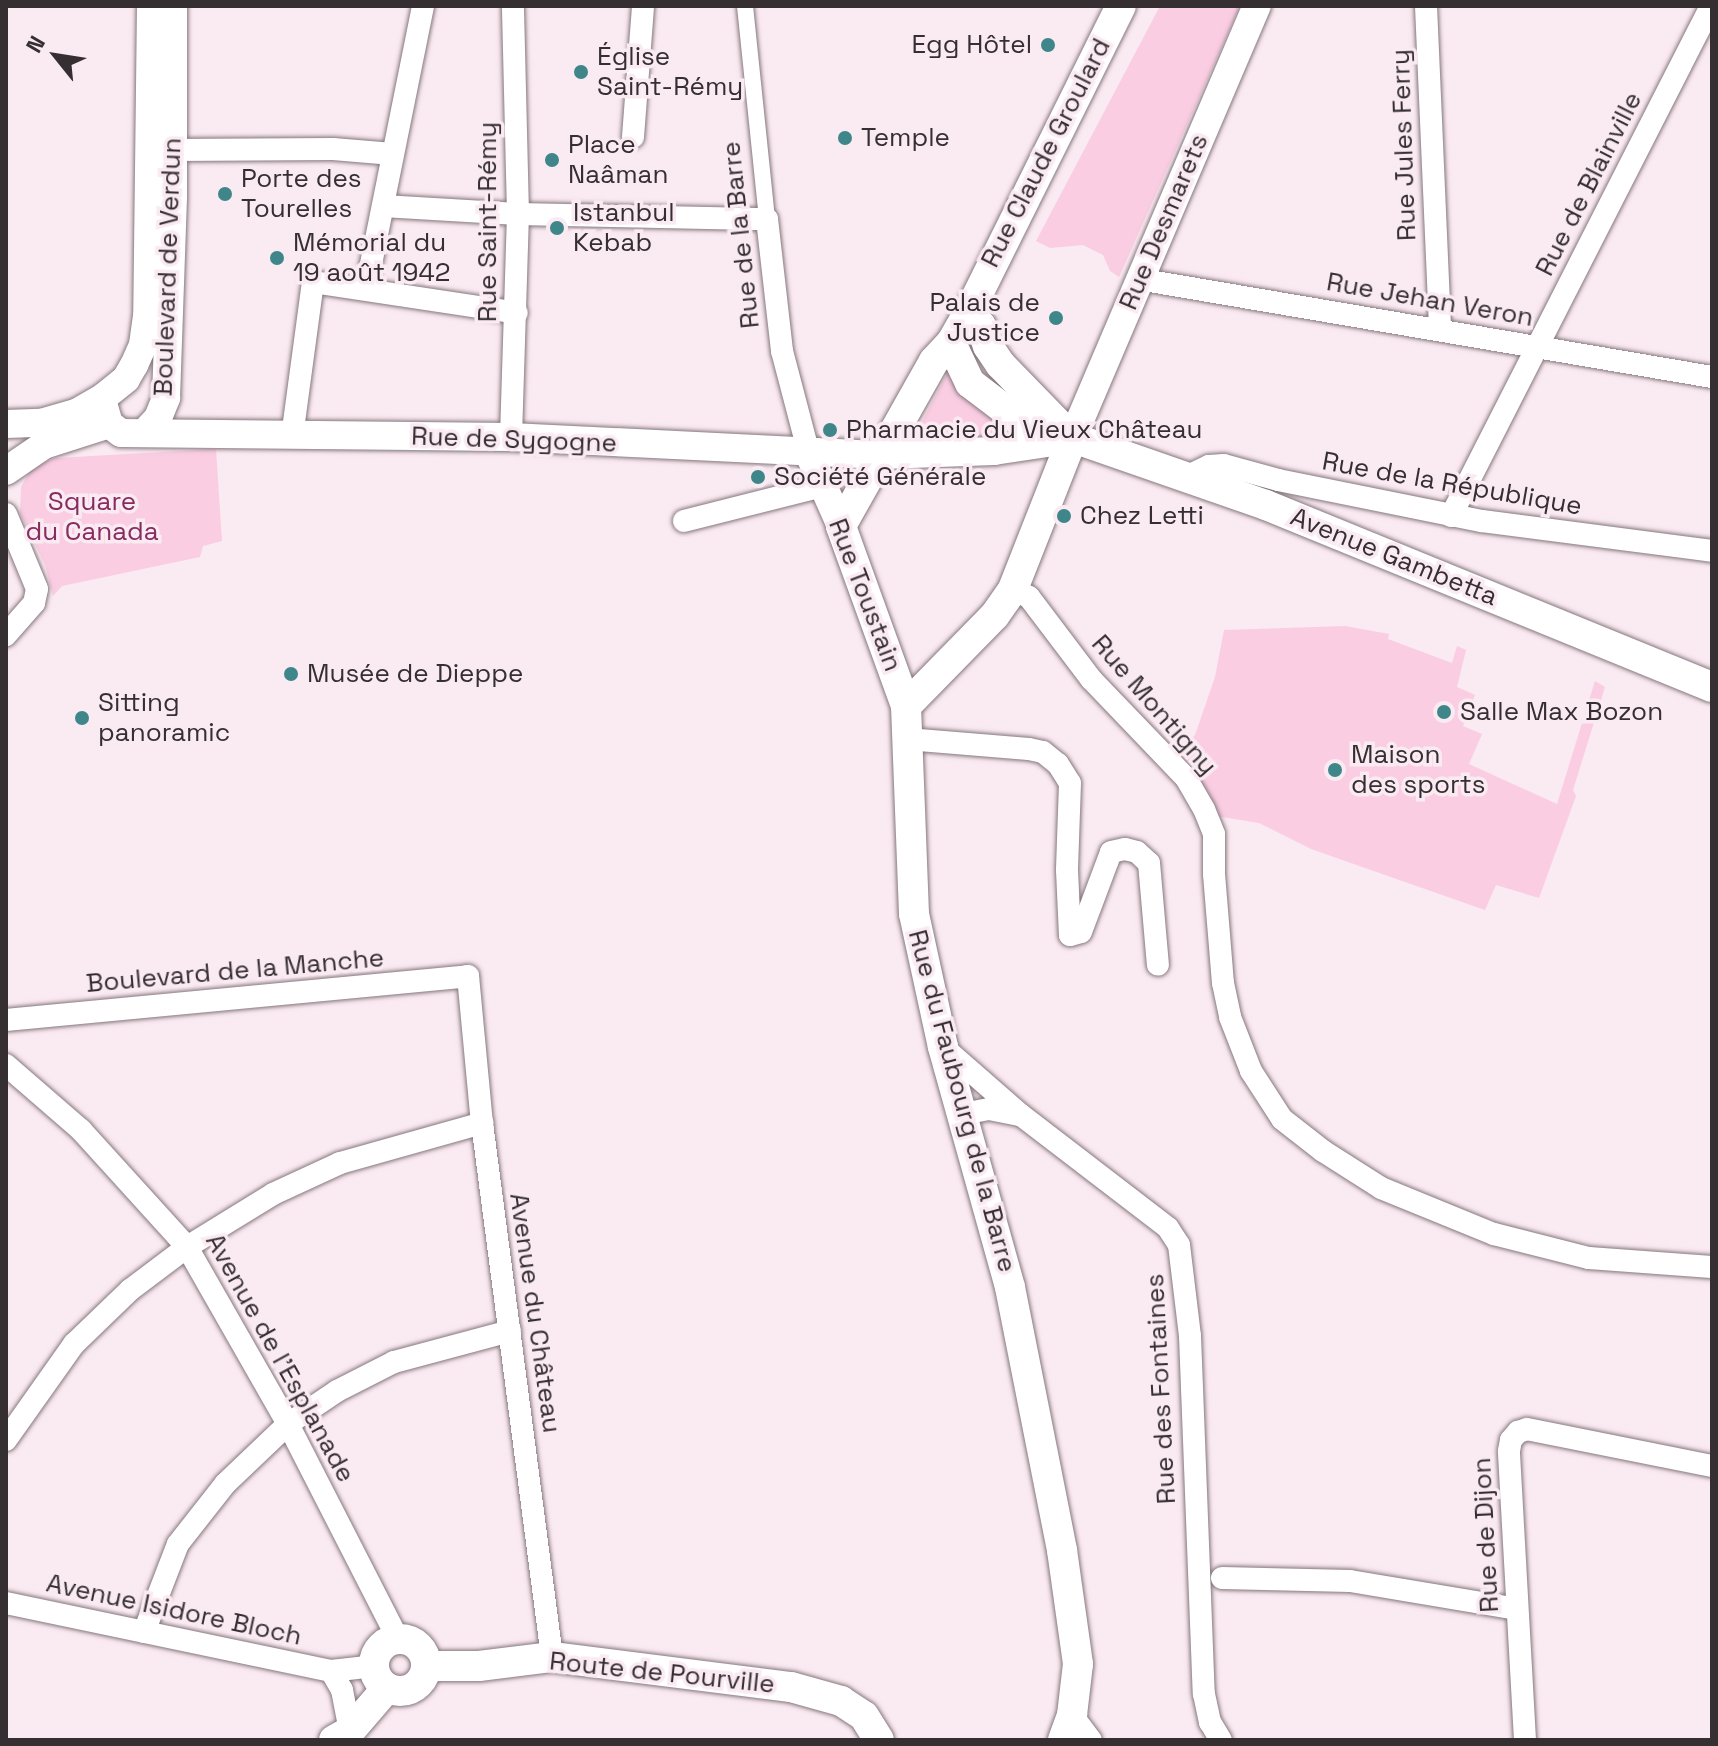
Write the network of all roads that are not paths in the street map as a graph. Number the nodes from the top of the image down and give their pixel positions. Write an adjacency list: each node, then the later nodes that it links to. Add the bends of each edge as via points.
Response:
1 (151, 6): 26 (street, Boulevard de Verdun, via 147,316 134,365)
2 (173, 6): 12 (street, Boulevard de Verdun)
3 (423, 6): 13 (street)
4 (513, 6): 15 (street, Rue Saint-Rémy)
5 (643, 6): 11 (street)
6 (745, 6): 16 (street, Rue de la Barre)
7 (1121, 6): 19 (main road, Rue Claude Groulard)
8 (1257, 6): 17 (street, Rue Desmarets)
9 (1426, 6): 21 (street, Rue Jules Ferry)
10 (1711, 6): 23 (street, Rue de Blainville)
11 (633, 137)
12 (173, 150): 13 (street); 27 (street, Boulevard de Verdun)
13 (393, 154): 14 (street)
14 (383, 206): 15 (street); 18 (street)
15 (518, 214): 16 (street); 20 (street, Rue Saint-Rémy)
16 (767, 219): 33 (street, Rue de la Barre, via 782,351)
17 (1138, 279): 21 (street, Rue Jehan Veron); 32 (street, Rue Desmarets)
18 (366, 289): 20 (street); 30 (street, via 313,282)
19 (971, 306): 22 (main road, Rue Claude Groulard); 24 (main road)
20 (517, 313): 31 (street, Rue Saint-Rémy)
21 (1440, 330): 23 (street, Rue Jehan Veron)
22 (951, 343): 24 (main road); 32 (main road, Avenue Gambetta, via 970,383 984,396 1016,418); 34 (main road, Rue Claude Groulard, via 934,361)
23 (1537, 347): 25 (street, Rue Jehan Veron); 39 (street, Rue de Blainville)
24 (1000, 364): 32 (main road)
25 (1712, 377)
26 (105, 396): 28 (street, Boulevard de Verdun, via 76,413 41,423); 29 (street)
27 (170, 421): 29 (street, Boulevard de Verdun, via 145,432 121,433); 30 (street, Rue de Sygogne)
28 (6, 424)
29 (109, 424): 35 (street, via 44,445)
30 (292, 437): 31 (street, Rue de Sygogne)
31 (511, 437): 33 (street, Rue de Sygogne)
32 (1072, 439): 34 (street, Rue de Sygogne, via 994,451); 37 (main road, Avenue Gambetta, via 1186,477); 43 (main road)
33 (809, 454): 34 (street, Rue de Sygogne); 36 (street, Rue Toustain)
34 (882, 455): 41 (main road, Rue Claude Groulard)
35 (6, 471)
36 (822, 486): 40 (street); 41 (street, Rue Toustain)
37 (1272, 492): 39 (street, Rue de la République); 45 (main road, Avenue Gambetta)
38 (6, 514): 44 (street, via 37,589 34,603)
39 (1451, 516): 42 (street, Rue de la République)
40 (684, 521)
41 (841, 526): 46 (main road, Rue Toustain)
42 (1710, 547)
43 (1013, 589): 46 (main road, via 995,615); 57 (street, Rue Montigny, via 1029,597 1091,679 1186,778 1204,809 1214,834 1230,1017 1251,1071 1282,1119 1381,1188 1494,1234 1589,1258)
44 (6, 635)
45 (1712, 687)
46 (906, 706): 47 (main road, Rue du Faubourg de la Barre)
47 (907, 739): 48 (street, via 1029,749 1058,764 1070,783 1070,935 1081,932 1111,852 1137,852 1149,863); 51 (main road, Rue du Faubourg de la Barre, via 914,914)
48 (1158, 965)
49 (468, 976): 50 (street, Boulevard de la Manche); 55 (street, Avenue du Château)
50 (6, 1020)
51 (943, 1047): 53 (main road, Rue du Faubourg de la Barre); 54 (street, Rue des Fontaines)
52 (6, 1065): 56 (street, Avenue de l'Esplanade, via 81,1130)
53 (963, 1114): 54 (street, via 989,1109); 71 (main road, Rue du Faubourg de la Barre, via 1010,1287 1059,1535 1078,1664)
54 (1021, 1115): 75 (street, Rue des Fontaines, via 1168,1228 1179,1245 1190,1336 1204,1694 1210,1722)
55 (482, 1123): 56 (street, via 340,1163 273,1194); 58 (street, Avenue du Château)
56 (187, 1247): 59 (street, Avenue de l'Esplanade); 60 (street, via 130,1290 74,1344)
57 (1712, 1267)
58 (510, 1331): 59 (street, via 394,1362); 67 (street, Avenue du Château)
59 (288, 1424): 65 (street, via 225,1484 178,1544); 66 (street, Avenue de l'Esplanade)
60 (6, 1440)
61 (1712, 1466): 64 (street, Rue de Dijon, via 1527,1429 1518,1432 1509,1451)
62 (1222, 1578): 64 (street, via 1350,1581)
63 (6, 1603): 65 (street, Avenue Isidore Bloch)
64 (1517, 1609): 76 (street, Rue de Dijon)
65 (144, 1632): 69 (street, Avenue Isidore Bloch)
66 (398, 1639): 68 (main road, via 415,1644); 70 (main road, via 383,1645)
67 (552, 1657): 68 (main road, Route de Pourville); 73 (main road, Route de Pourville, via 818,1692 864,1716)
68 (426, 1666): 70 (main road, via 424,1675 404,1691)
69 (331, 1671): 70 (street, Avenue Isidore Bloch); 72 (street, Avenue Isidore Bloch, via 346,1700)
70 (380, 1677): 72 (main road)
71 (1068, 1727): 74 (street)
72 (342, 1736)
73 (879, 1740)
74 (1091, 1740)
75 (1221, 1740)
76 (1525, 1740)

